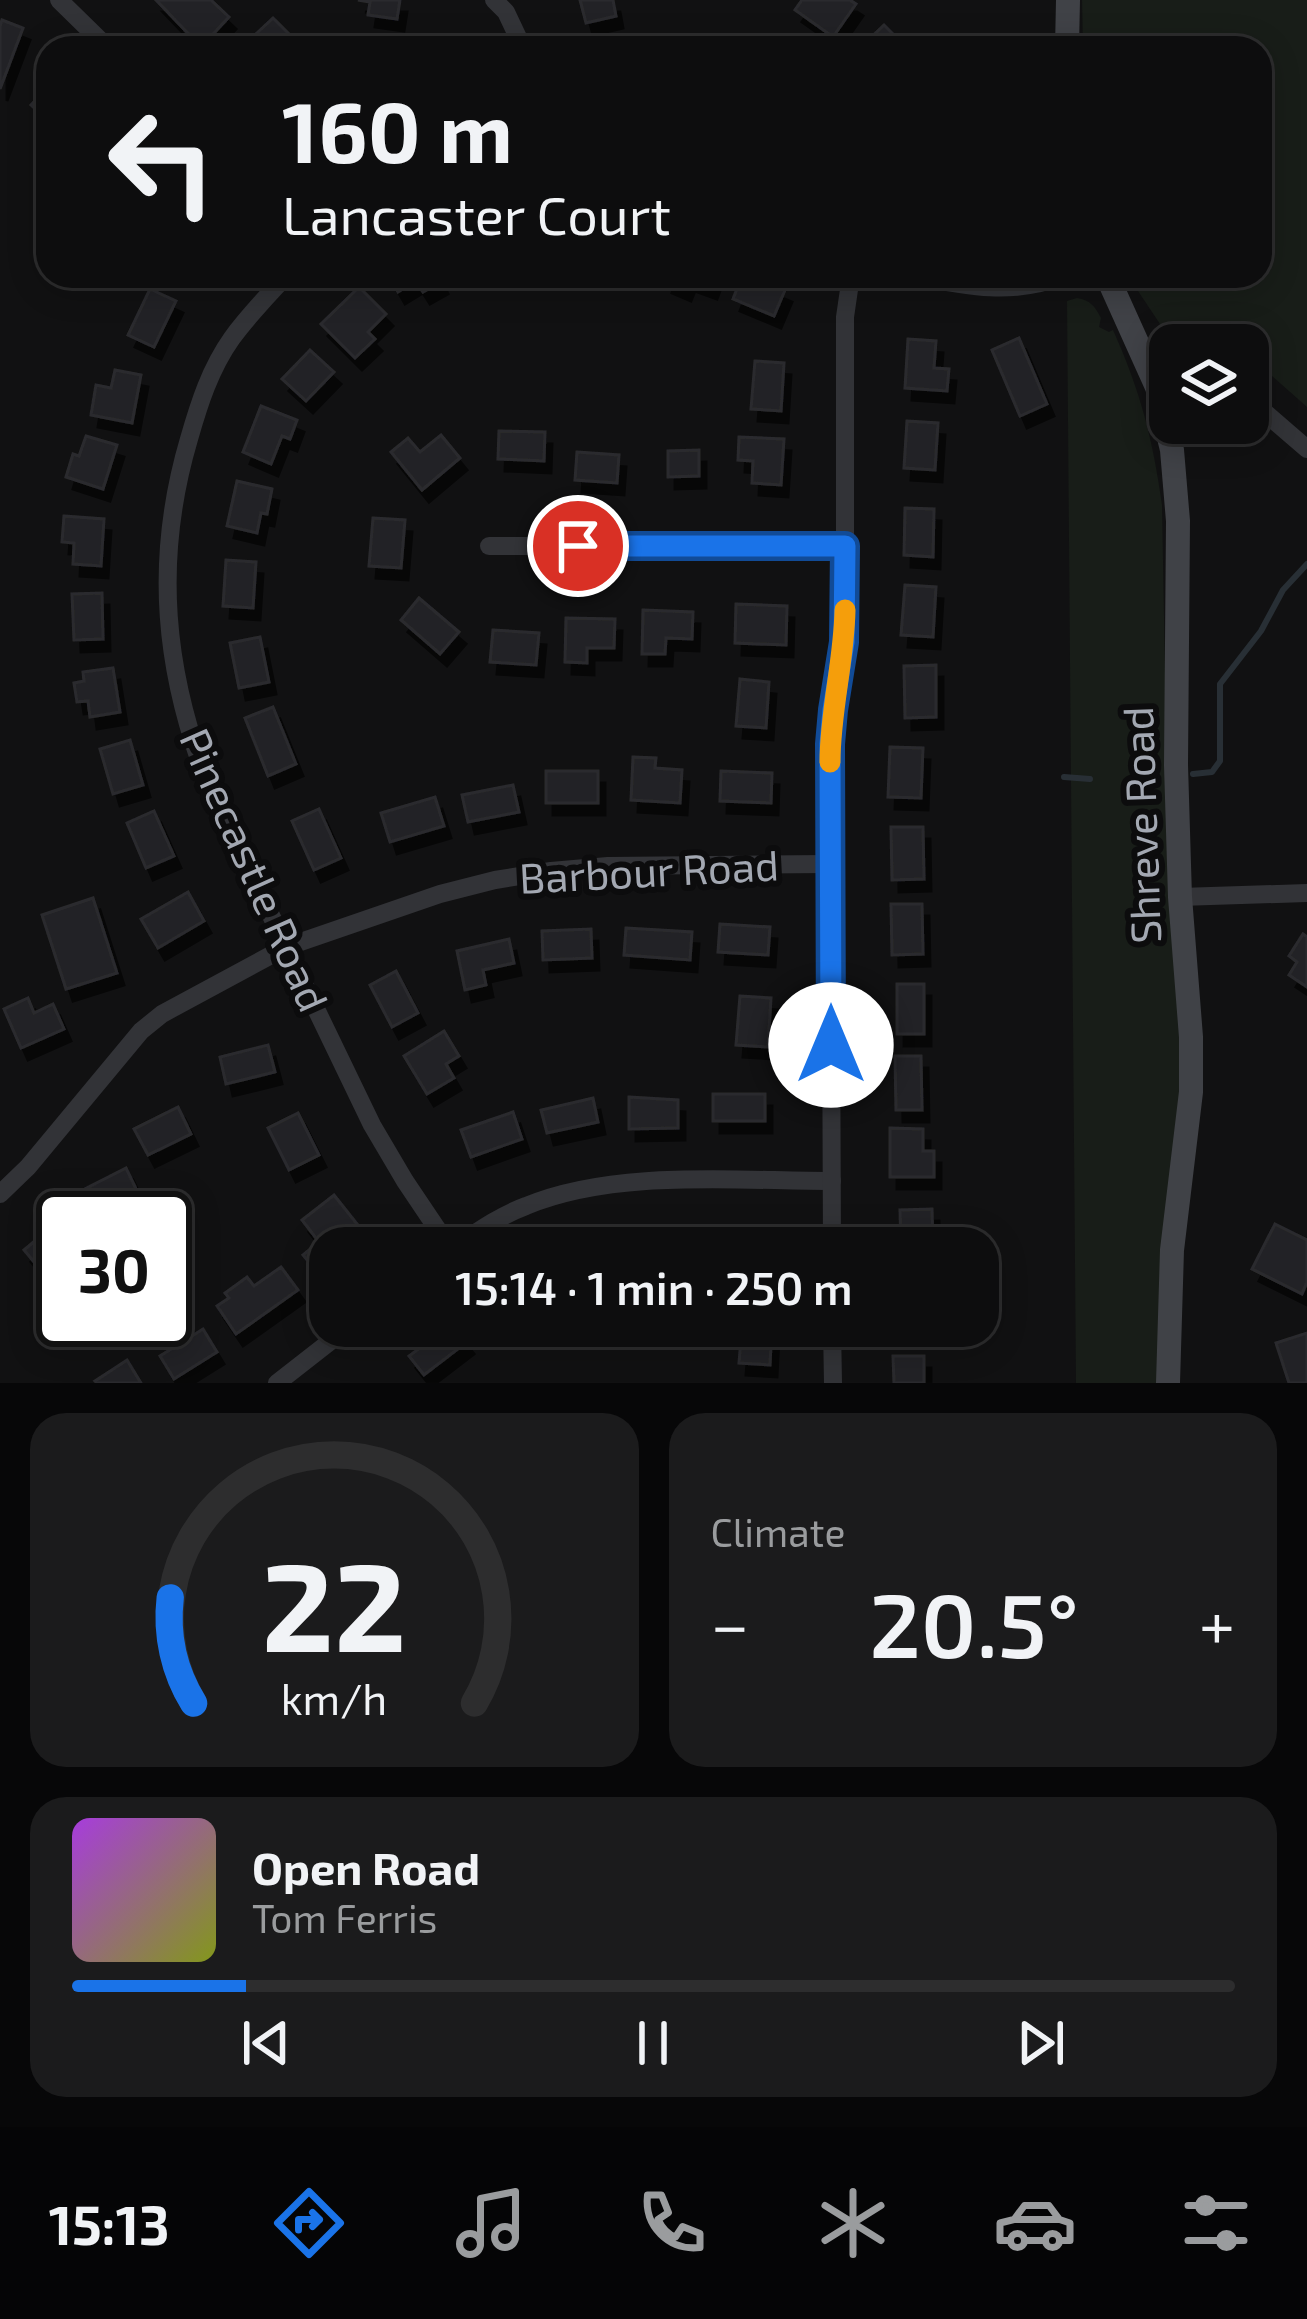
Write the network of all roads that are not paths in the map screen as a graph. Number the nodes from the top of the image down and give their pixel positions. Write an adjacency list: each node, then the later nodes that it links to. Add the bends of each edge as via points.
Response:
1 (58, 0): 4 (street)
2 (494, 0): 5 (street)
3 (1068, 0): 6 (main road)
4 (96, 36)
5 (517, 36)
6 (1067, 36)
7 (276, 288): 19 (street, Pinecastle Road, via 231,340 201,396 180,469 167,568 170,648 192,744)
8 (849, 288): 15 (street)
9 (1113, 288): 10 (main road, Shreve Road)
10 (1149, 359)
11 (1269, 416): 13 (street)
12 (1171, 444): 18 (main road, Shreve Road)
13 (1307, 449)
14 (489, 546): 15 (street)
15 (845, 546): 16 (street)
16 (830, 864): 19 (street, Barbour Road, via 550,871 440,894); 20 (street)
17 (1307, 893): 18 (street)
18 (1180, 896): 29 (main road, Shreve Road, via 1191,1092 1172,1250)
19 (286, 947): 21 (street, Barbour Road, via 141,1030); 22 (street, Pinecastle Road, via 372,1125)
20 (832, 1181): 23 (street, via 608,1184 528,1205); 24 (street)
21 (0, 1194)
22 (437, 1227)
23 (483, 1227)
24 (832, 1227)
25 (323, 1347): 27 (street)
26 (832, 1347): 28 (street)
27 (277, 1383)
28 (832, 1383)
29 (1168, 1383)

